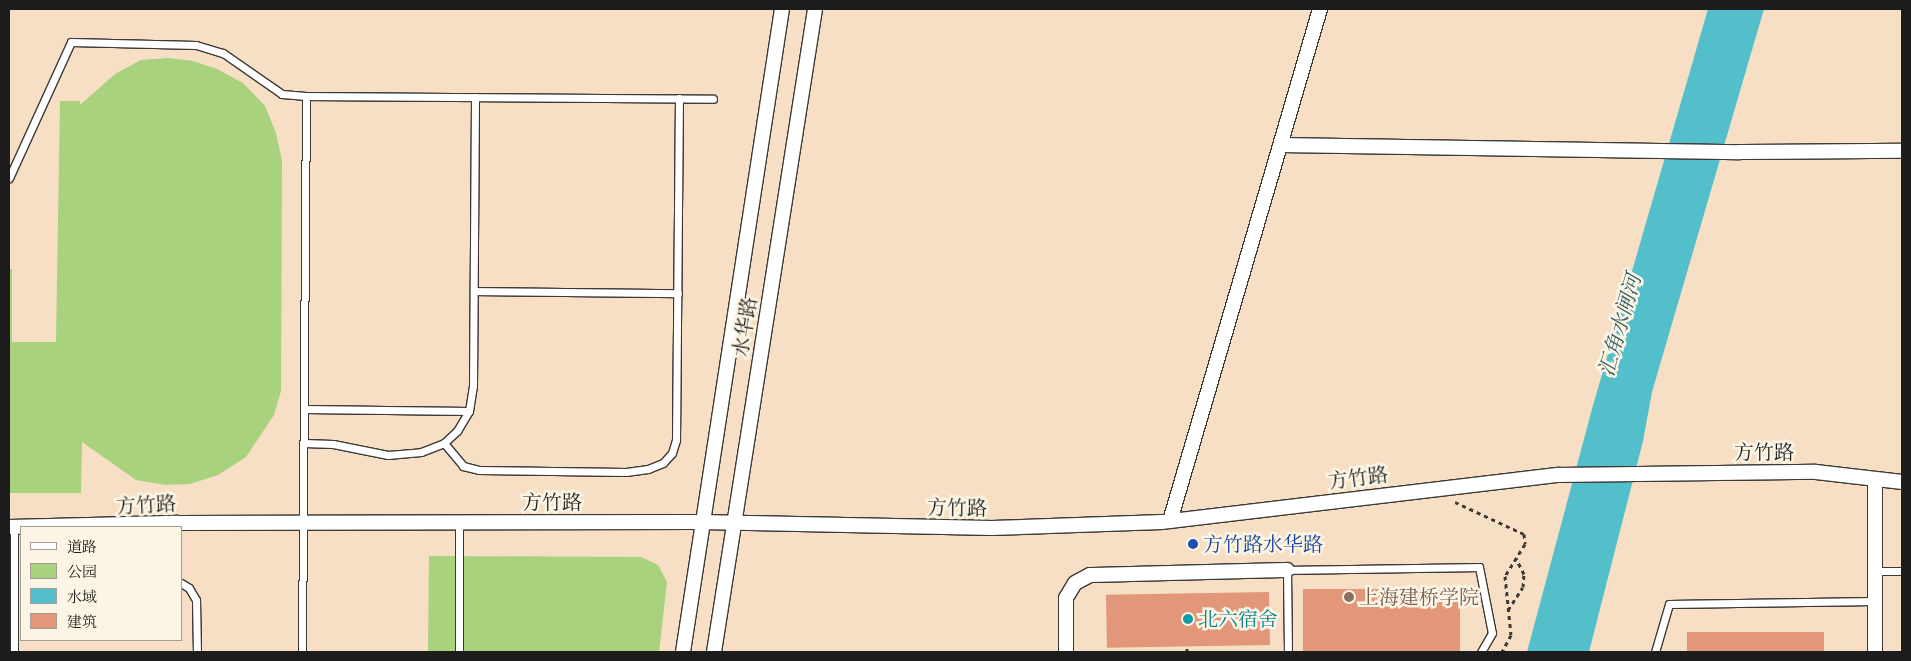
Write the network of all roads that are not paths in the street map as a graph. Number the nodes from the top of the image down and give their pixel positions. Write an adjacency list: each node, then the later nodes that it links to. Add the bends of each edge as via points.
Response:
1 (782, 9): 21 (street, 水华路)
2 (816, 9): 23 (street, 水华路)
3 (1320, 9): 8 (street)
4 (306, 96): 5 (lane); 10 (lane, via 282,94 223,53 196,45 71,42); 13 (lane)
5 (475, 97): 6 (lane); 11 (lane)
6 (679, 98): 7 (lane); 12 (lane)
7 (713, 99)
8 (1281, 145): 9 (street, via 1740,152); 19 (street)
9 (1902, 151)
10 (9, 178)
11 (474, 291): 12 (lane); 14 (lane, via 473,386)
12 (678, 293): 16 (lane, via 676,440 672,454 663,462 626,472 479,470 462,466)
13 (304, 409): 14 (lane); 15 (lane)
14 (469, 411): 16 (lane, via 457,431)
15 (304, 443): 16 (lane, via 333,444 388,455 421,452); 22 (lane)
16 (444, 443)
17 (1874, 479): 18 (street, 方竹路); 19 (street, 方竹路, via 1816,472 1558,475); 27 (street)
18 (1902, 482)
19 (1170, 521): 23 (street, 方竹路, via 992,528)
20 (459, 522): 21 (street, 方竹路); 22 (street, 方竹路); 35 (lane)
21 (701, 522): 23 (street, 方竹路); 36 (street, 水华路)
22 (303, 523): 24 (street, 方竹路); 34 (lane)
23 (734, 524): 37 (street, 水华路)
24 (84, 526)
25 (11, 527): 29 (lane)
26 (1287, 570): 38 (street, via 1090,575 1075,583 1066,598); 39 (lane); 40 (lane, via 1479,567 1492,634)
27 (1874, 571): 28 (lane); 31 (street)
28 (1902, 571)
29 (18, 582): 32 (lane)
30 (182, 584): 33 (lane, via 190,588 196,600)
31 (1874, 601): 41 (lane, via 1669,604); 42 (street)
32 (14, 652)
33 (196, 652)
34 (302, 652)
35 (459, 652)
36 (682, 652)
37 (714, 652)
38 (1066, 652)
39 (1288, 652)
40 (1481, 652)
41 (1655, 652)
42 (1875, 652)

